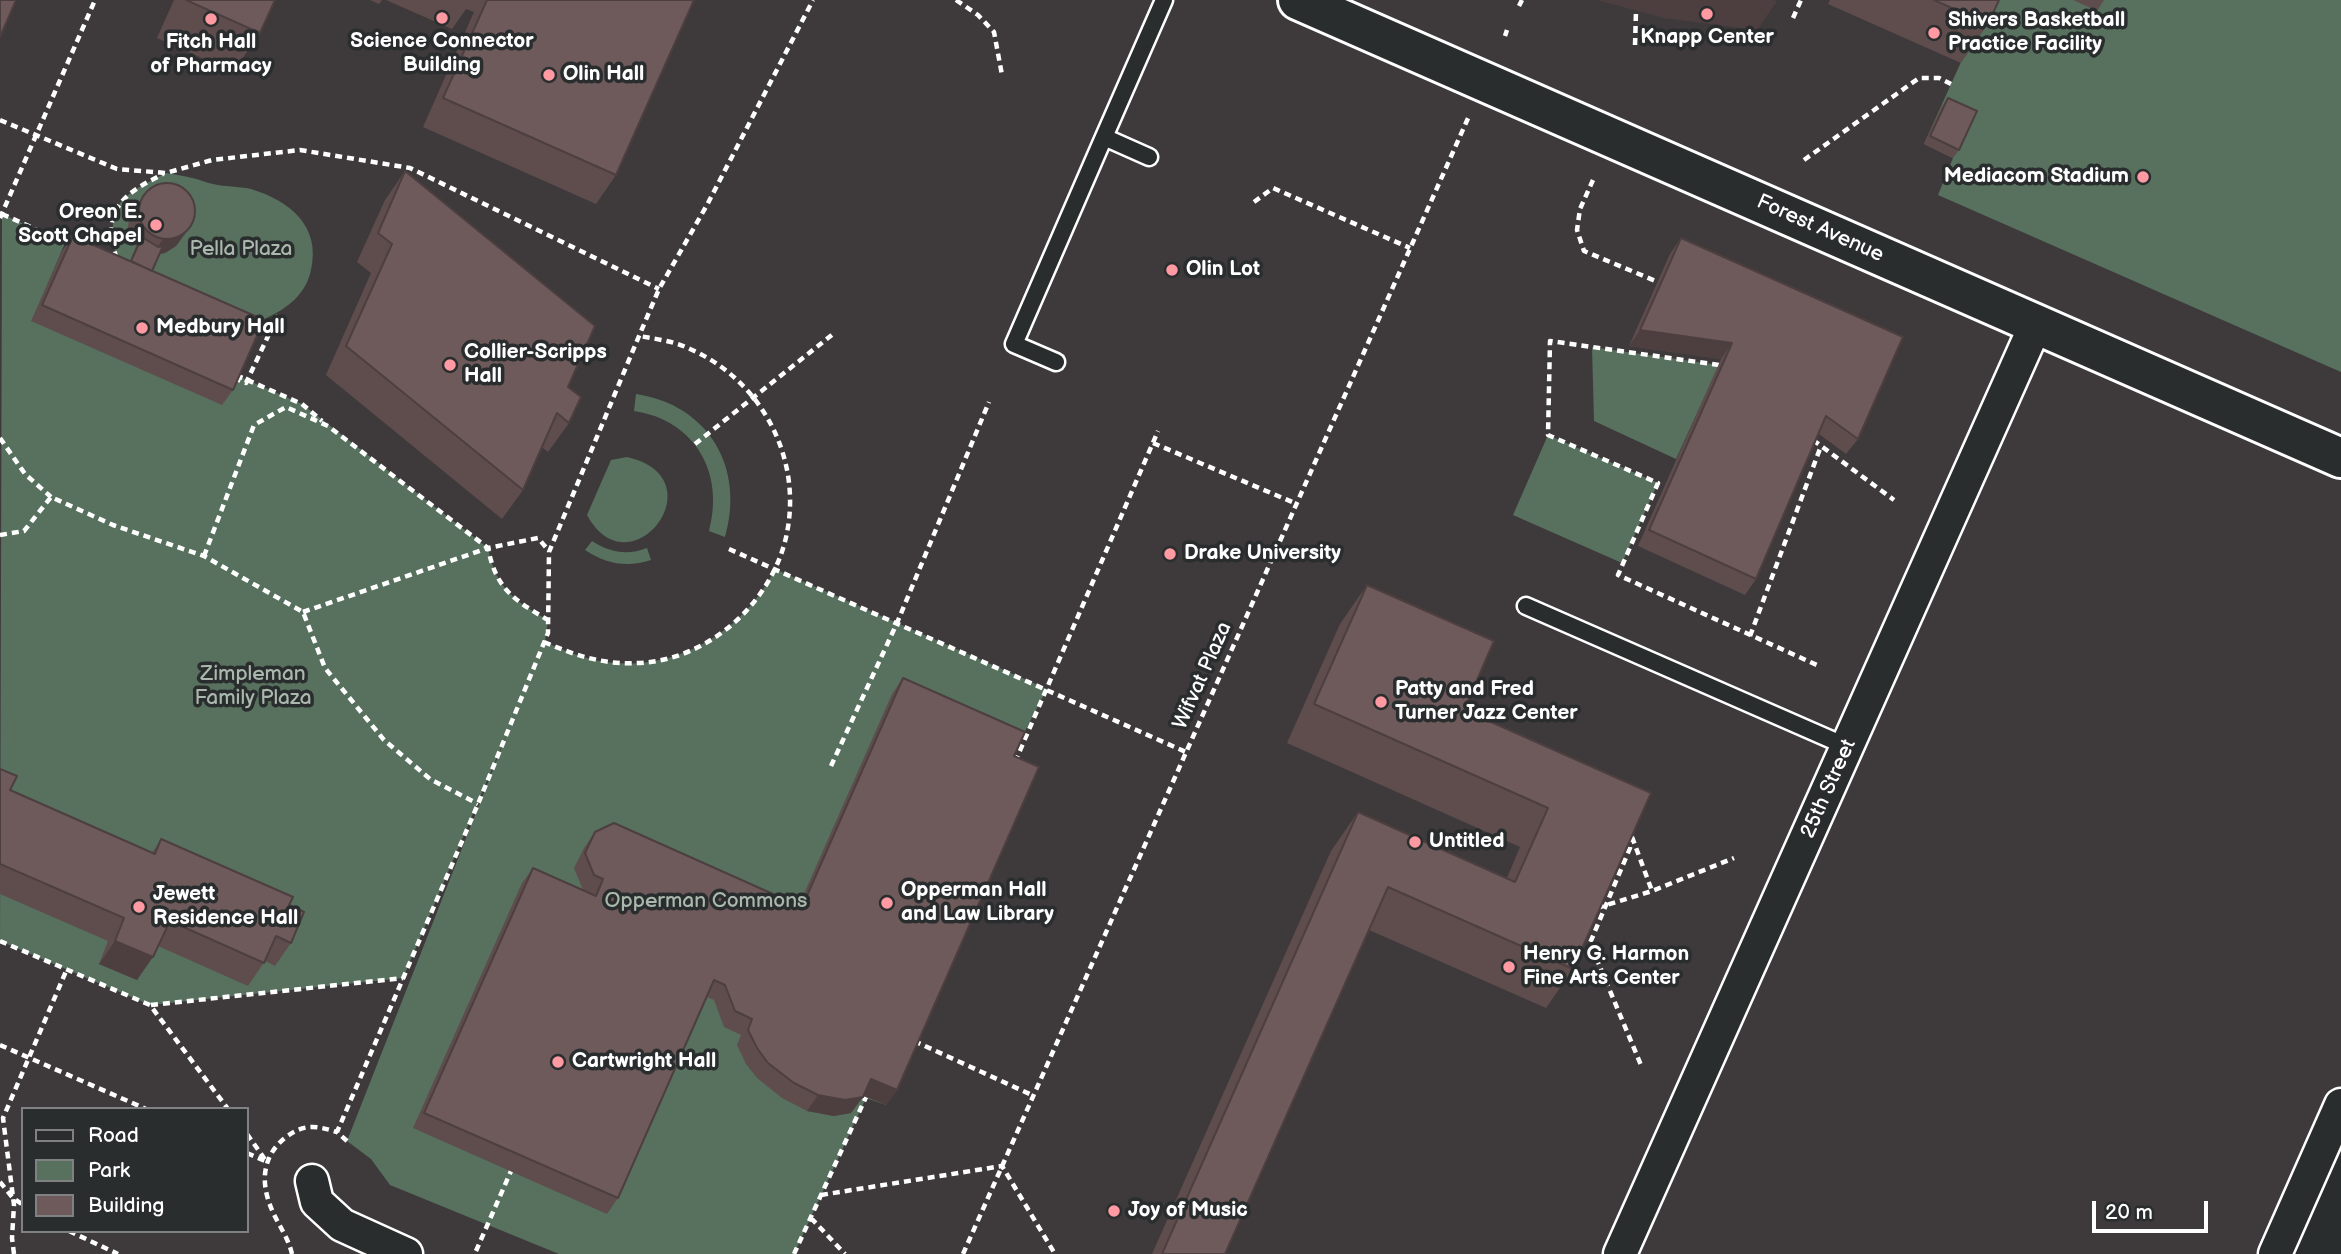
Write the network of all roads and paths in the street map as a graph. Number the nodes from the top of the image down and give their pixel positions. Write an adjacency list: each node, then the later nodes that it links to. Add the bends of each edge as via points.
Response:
1 (95, 0): 14 (path)
2 (813, 0): 26 (path)
3 (956, 0): 10 (path, via 994,32)
4 (1164, 0): 15 (lane)
5 (1298, 0): 28 (main road, Forest Avenue)
6 (1801, 0): 8 (path)
7 (1636, 10): 9 (path)
8 (1793, 18)
9 (1635, 45)
10 (1002, 75)
11 (1951, 84): 17 (path, via 1939,78 1919,78)
12 (1471, 112): 23 (path, Wifvat Plaza)
13 (0, 120): 14 (path)
14 (36, 135): 18 (path, via 117,169); 21 (path)
15 (1104, 137): 16 (lane); 31 (lane, via 1014,344)
16 (1149, 156)
17 (1804, 160)
18 (166, 173): 24 (path, via 134,189 117,207 111,231 117,262); 26 (path, via 212,160 300,150 410,168)
19 (1593, 180): 25 (path, via 1580,208 1577,230 1584,251)
20 (1254, 202): 23 (path, via 1273,188)
21 (1, 216): 22 (path)
22 (78, 248)
23 (1410, 248): 45 (path, Wifvat Plaza)
24 (104, 258)
25 (1658, 282)
26 (659, 289): 30 (path)
27 (278, 315): 35 (path, bridge, via 246,383 235,376 302,404)
28 (2036, 324): 42 (main road, Forest Avenue); 60 (street, 25th Street)
29 (833, 334): 33 (path)
30 (639, 336): 33 (path, via 690,348 726,370); 49 (path)
31 (1056, 362)
32 (1718, 365): 56 (path, via 1550,341 1548,435 1658,483 1618,575)
33 (754, 398): 40 (path); 51 (path, via 777,435 787,464 788,527)
34 (989, 402): 55 (path)
35 (328, 426): 47 (path); 50 (path, via 286,407 254,425)
36 (1158, 431): 39 (path)
37 (0, 438): 43 (path, via 25,474)
38 (1812, 439): 41 (path)
39 (1153, 443): 45 (path); 59 (path)
40 (695, 444)
41 (1821, 446): 44 (path); 56 (path)
42 (2341, 458)
43 (51, 497): 46 (path, via 24,531); 50 (path, via 113,525)
44 (1894, 500)
45 (1297, 504): 61 (path, Wifvat Plaza)
46 (0, 535)
47 (488, 548): 49 (path, via 538,538); 53 (path); 54 (path, via 491,564 516,601)
48 (729, 549): 51 (path)
49 (549, 552): 54 (path)
50 (204, 556): 53 (path)
51 (775, 569): 55 (path); 57 (path, via 754,603 735,622 690,651 665,659 638,664 607,662)
52 (1526, 606): 60 (lane)
53 (303, 612): 64 (path, via 325,668 384,740 430,779)
54 (548, 620): 57 (path)
55 (897, 623): 59 (path); 63 (path)
56 (1750, 636): 58 (path)
57 (544, 642): 64 (path)
58 (1819, 666)
59 (1046, 689): 61 (path); 62 (path)
60 (1848, 747): 110 (street, 25th Street)
61 (1186, 752): 81 (path, Wifvat Plaza)
62 (1014, 764)
63 (831, 766)
64 (478, 804): 75 (path)
65 (1624, 826): 66 (path)
66 (1631, 832): 68 (path); 69 (path, via 1630,848)
67 (1734, 858): 68 (path)
68 (1652, 891): 69 (path)
69 (1606, 905): 70 (path); 73 (path)
70 (1589, 910)
71 (1590, 921): 73 (path)
72 (0, 942): 74 (path)
73 (1590, 943): 80 (path)
74 (67, 968): 76 (path); 79 (path)
75 (403, 978): 76 (path); 87 (path)
76 (150, 1005): 85 (path)
77 (914, 1041): 81 (path)
78 (0, 1045): 79 (path)
79 (28, 1057): 84 (path); 86 (path)
80 (1641, 1065)
81 (1034, 1096): 92 (path, Wifvat Plaza)
82 (866, 1097): 96 (path)
83 (2341, 1105): 111 (street)
84 (141, 1107)
85 (226, 1107)
86 (1, 1119): 97 (path)
87 (337, 1132): 89 (path); 91 (path, via 316,1125 293,1132 274,1146)
88 (248, 1135): 91 (path)
89 (347, 1141)
90 (248, 1153): 91 (path)
91 (266, 1161): 104 (path, via 270,1204)
92 (1002, 1166): 96 (path); 108 (path, Wifvat Plaza); 109 (path)
93 (511, 1171): 101 (path)
94 (312, 1181): 105 (street, via 317,1202 342,1225)
95 (0, 1182): 97 (path)
96 (821, 1195): 99 (path)
97 (13, 1198): 98 (path); 102 (path)
98 (21, 1204)
99 (811, 1219): 106 (path); 107 (path)
100 (73, 1233): 103 (path)
101 (476, 1251)
102 (14, 1254)
103 (118, 1254)
104 (292, 1254)
105 (406, 1254)
106 (794, 1254)
107 (845, 1254)
108 (963, 1254)
109 (1055, 1254)
110 (1620, 1254)
111 (2275, 1254)

